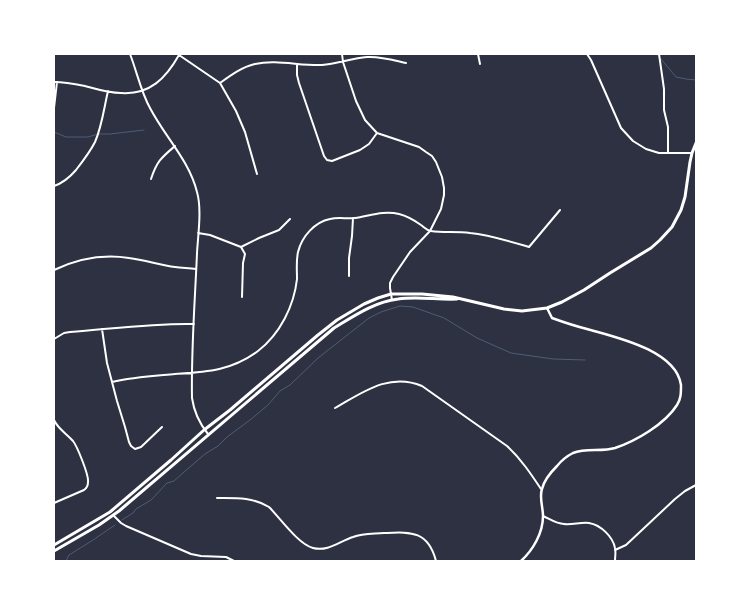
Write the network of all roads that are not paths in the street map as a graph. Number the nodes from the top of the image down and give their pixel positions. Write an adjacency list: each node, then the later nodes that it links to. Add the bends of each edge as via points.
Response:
1 (130, 54): 15 (street)
2 (179, 54): 13 (street); 15 (street, via 173,66 160,80)
3 (342, 54): 7 (street)
4 (478, 54): 10 (street)
5 (587, 54): 20 (street, via 621,128 633,141 646,149)
6 (659, 54): 20 (street, via 668,127)
7 (343, 62): 8 (street, via 378,57); 9 (street, via 323,65); 17 (street, via 365,120)
8 (406, 63)
9 (297, 64): 13 (street, via 253,64 235,72); 17 (street, via 299,83 327,160 332,161 360,150 369,144)
10 (480, 64)
11 (54, 82): 12 (street)
12 (57, 82): 14 (street); 16 (street)
13 (220, 83): 22 (street, via 245,132)
14 (108, 91): 15 (street); 24 (street, via 99,130 88,155 72,175)
15 (143, 91): 19 (street, via 150,109)
16 (54, 108)
17 (377, 133): 28 (street, via 419,147 436,162 442,177 444,195 442,209)
18 (696, 143): 21 (main road)
19 (175, 146): 23 (street, via 160,160); 29 (street, via 188,168 198,194)
20 (668, 153): 21 (street)
21 (692, 153): 38 (main road, via 685,197 680,211 672,227 660,240 584,290)
22 (257, 174)
23 (151, 179)
24 (54, 186)
25 (560, 210): 28 (street, via 529,247 488,235)
26 (353, 218): 28 (street, via 393,212 412,219); 33 (street); 42 (street, via 322,222 304,237 298,251 293,300 288,314 269,341 245,360 213,371)
27 (290, 219): 30 (street, via 279,230)
28 (430, 231): 34 (street, via 410,252 393,277 390,283)
29 (198, 233): 30 (street); 31 (street)
30 (241, 247): 35 (street, via 245,254)
31 (196, 268): 32 (street, via 174,267 118,257 88,259); 39 (street)
32 (54, 270)
33 (349, 276)
34 (391, 294): 36 (main road, via 442,295); 37 (street); 47 (main road, via 364,304 337,320)
35 (242, 297)
36 (461, 299): 37 (main road); 38 (main road, via 510,310)
37 (392, 300): 48 (main road, via 367,308 334,328)
38 (547, 308): 50 (street, via 552,318 654,352 676,372 681,391 679,402 673,412 642,436 615,448 575,452 556,466)
39 (194, 324): 40 (street); 42 (street)
40 (102, 329): 41 (street, via 64,333); 43 (street)
41 (54, 339)
42 (192, 373): 43 (street, via 127,378); 47 (street, via 193,406)
43 (112, 382): 46 (street, via 131,446 141,447)
44 (334, 408): 50 (street, via 376,385 392,381 414,382 507,446)
45 (54, 420): 52 (street, via 73,441 88,476 87,488)
46 (162, 427)
47 (204, 430): 48 (street); 53 (main road)
48 (208, 434): 54 (main road)
49 (696, 485): 58 (street, via 675,499 626,545)
50 (541, 489): 55 (street)
51 (217, 498): 60 (street, via 256,500 269,506 303,543 314,548 326,548 360,535 405,532 421,536 431,548)
52 (54, 503)
53 (110, 512): 54 (street); 56 (main road)
54 (113, 515): 57 (main road); 59 (street, via 126,526 184,551 196,555 226,557)
55 (543, 516): 58 (street, via 563,524 588,523 597,526 607,533); 61 (street, via 533,547)
56 (54, 545)
57 (54, 550)
58 (615, 550): 62 (street)
59 (234, 561)
60 (436, 561)
61 (521, 561)
62 (615, 561)

